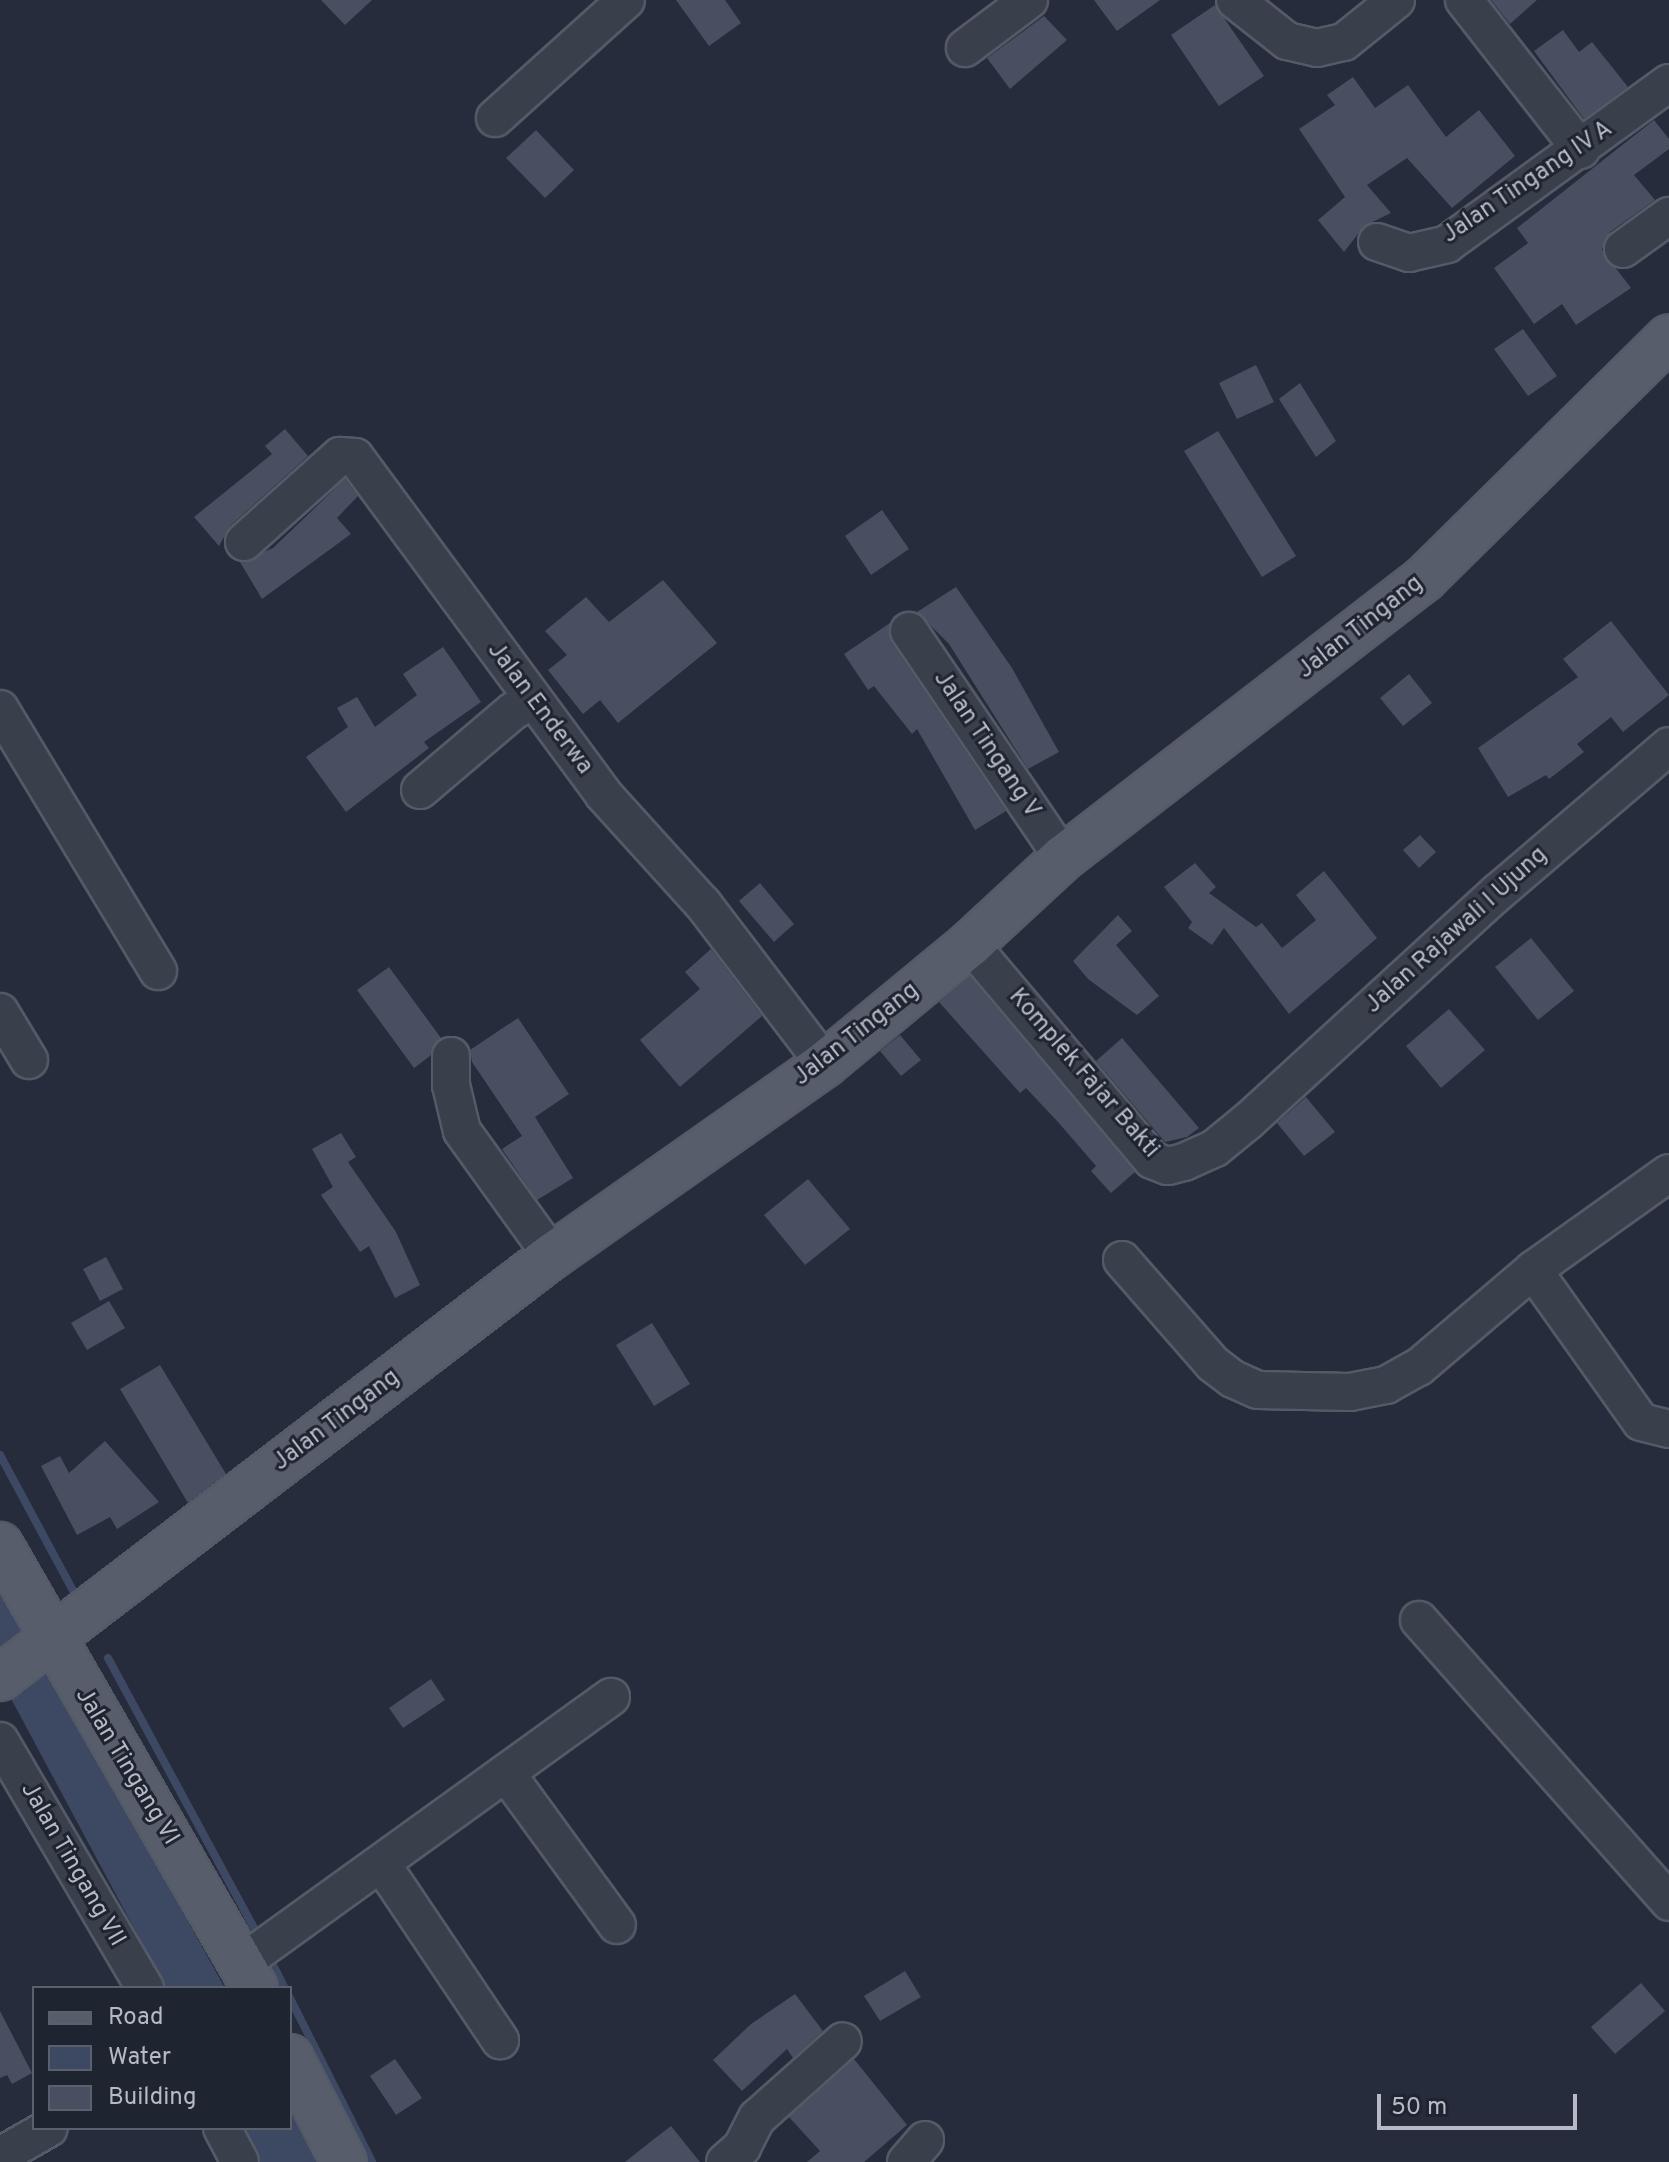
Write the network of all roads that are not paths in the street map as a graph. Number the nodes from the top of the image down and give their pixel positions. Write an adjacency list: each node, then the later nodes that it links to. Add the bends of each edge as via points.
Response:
1 (626, 0): 8 (street)
2 (1029, 0): 6 (street)
3 (1235, 0): 4 (street, via 1287,41 1317,48 1344,42)
4 (1396, 0)
5 (1464, 0): 9 (street)
6 (965, 48)
7 (1669, 83): 9 (street, Jalan Tingang IV A)
8 (495, 118)
9 (1581, 150): 11 (street, Jalan Tingang IV A, via 1447,244 1409,253)
10 (1669, 216): 12 (street)
11 (1377, 242)
12 (1623, 249)
13 (1669, 337): 20 (main road, Jalan Tingang, via 1424,579)
14 (244, 542): 16 (street, Jalan Enderwa, via 340,456 355,457)
15 (909, 631): 20 (street, Jalan Tingang V)
16 (533, 701): 19 (street, via 513,711); 26 (street, Jalan Enderwa, via 604,795 703,904)
17 (0, 709): 22 (street)
18 (1669, 746): 27 (street, Jalan Rajawali I Ujung, via 1497,893)
19 (420, 790)
20 (1063, 858): 21 (main road, Jalan Tingang)
21 (970, 944): 26 (main road, Jalan Tingang); 27 (street, Komplek Fajar Bakti, via 1152,1160 1168,1166 1184,1162 1215,1148)
22 (158, 971)
23 (0, 1012): 25 (street)
24 (451, 1056): 29 (street, via 451,1085 462,1131)
25 (29, 1060)
26 (825, 1064): 29 (main road, Jalan Tingang)
27 (1248, 1121)
28 (1669, 1173): 31 (street)
29 (552, 1256): 35 (main road, Jalan Tingang)
30 (1122, 1260): 31 (street, via 1213,1364 1233,1379 1258,1390 1316,1392 1386,1385 1419,1367)
31 (1533, 1270): 32 (street, via 1641,1422)
32 (1669, 1429)
33 (0, 1545): 35 (main road, Jalan Tingang VI)
34 (1419, 1620): 41 (street)
35 (45, 1645): 36 (main road, Jalan Tingang); 43 (main road, Jalan Tingang VI)
36 (0, 1678)
37 (611, 1697): 39 (street)
38 (0, 1741): 44 (street, Jalan Tingang VII)
39 (506, 1773): 40 (street); 42 (street)
40 (383, 1866): 43 (street); 45 (street)
41 (1669, 1902)
42 (617, 1925)
43 (248, 1976)
44 (144, 1986)
45 (500, 2040)
46 (843, 2041): 53 (street, via 757,2118 742,2147)
47 (292, 2061): 52 (main road)
48 (46, 2130): 50 (street)
49 (223, 2130): 51 (street)
50 (0, 2156)
51 (240, 2162)
52 (344, 2162)
53 (725, 2162)

